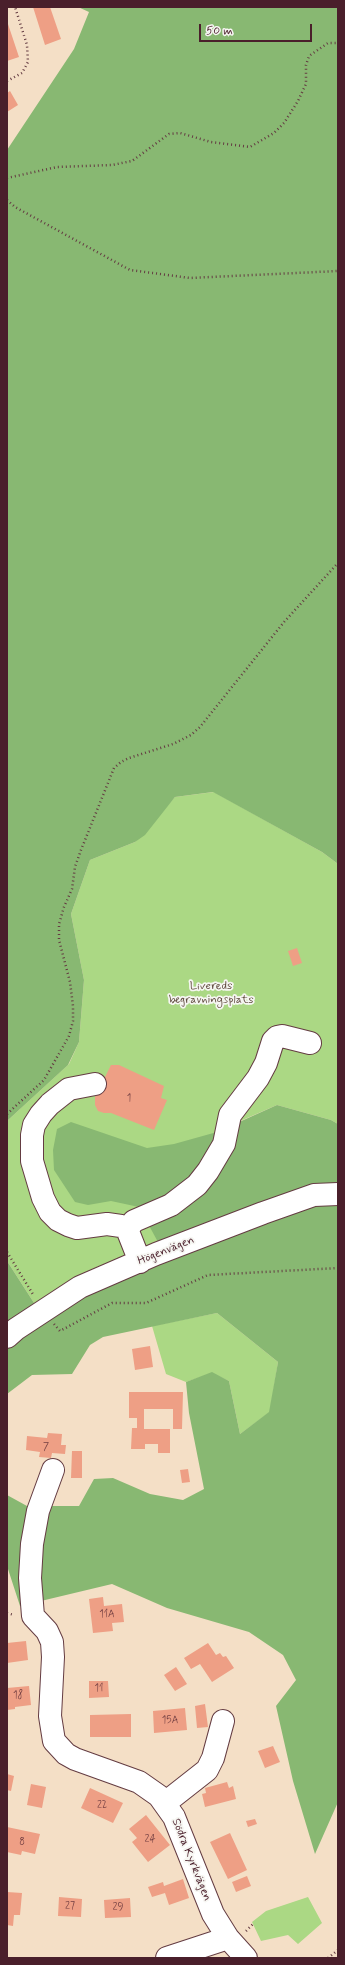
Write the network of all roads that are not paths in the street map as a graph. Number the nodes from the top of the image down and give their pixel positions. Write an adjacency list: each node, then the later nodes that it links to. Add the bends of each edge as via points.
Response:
1 (310, 1043): 4 (street, via 282,1036 273,1041 258,1078 230,1115 224,1144 208,1171 196,1185 171,1205 134,1221)
2 (95, 1084): 4 (street, via 69,1089 41,1114 34,1125 32,1135 32,1161 43,1198 50,1212 58,1220 78,1228 107,1224)
3 (338, 1194): 5 (street, Högenvägen, via 314,1195)
4 (127, 1229): 5 (street)
5 (140, 1262): 6 (street, Högenvägen, via 80,1287)
6 (7, 1337)
7 (53, 1470): 9 (street, Södra Kyrkvägen, via 38,1511 32,1544 30,1578 33,1616 47,1631 52,1642 50,1716 54,1741 66,1754 75,1759 146,1785)
8 (223, 1721): 9 (street, via 207,1770)
9 (165, 1803): 10 (street, Södra Kyrkvägen, via 188,1849 213,1914)
10 (228, 1938): 11 (street); 12 (street, Södra Kyrkvägen)
11 (167, 1958)
12 (246, 1958)

